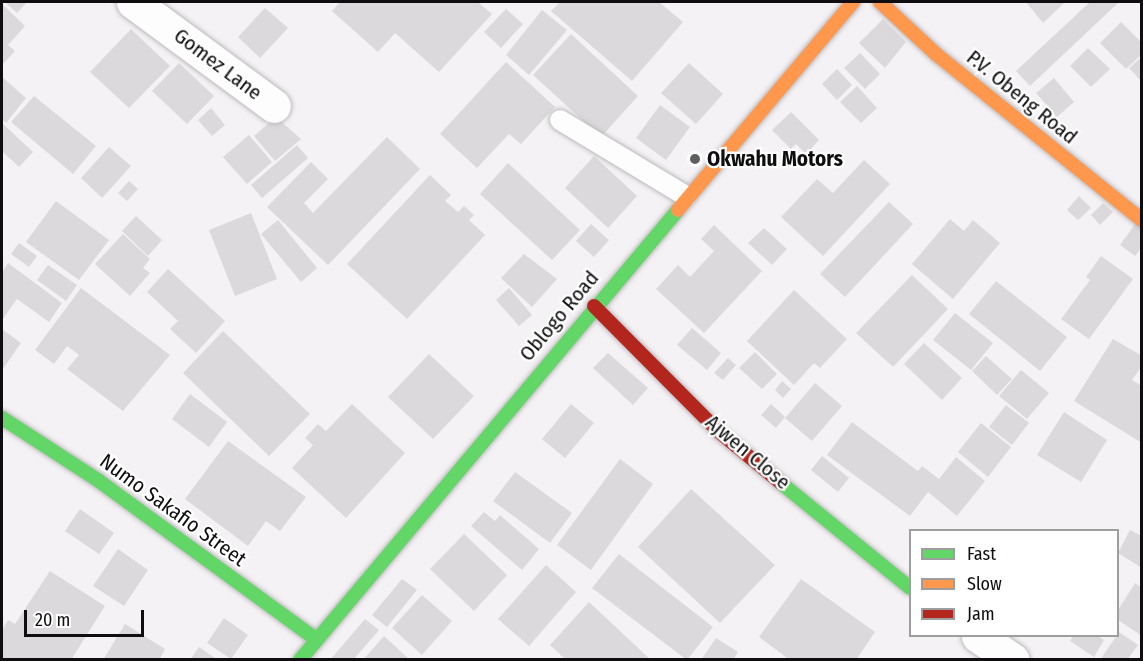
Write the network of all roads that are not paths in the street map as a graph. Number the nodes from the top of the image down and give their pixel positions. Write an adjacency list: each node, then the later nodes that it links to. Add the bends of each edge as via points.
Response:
1 (133, 2): 4 (street, Gomez Lane)
2 (853, 2): 6 (street, Oblogo Road)
3 (880, 2): 7 (street, P.V. Obeng Road, via 936,54)
4 (274, 106)
5 (560, 120): 6 (lane)
6 (686, 196): 8 (street, Oblogo Road)
7 (1142, 220)
8 (594, 306): 10 (street, Ajwen Close, via 718,431); 12 (street, Oblogo Road)
9 (2, 418): 12 (street, Numo Sakafio Street, via 99,481)
10 (909, 587)
11 (979, 637): 14 (street)
12 (316, 639): 13 (street, Oblogo Road)
13 (300, 660)
14 (1013, 660)

